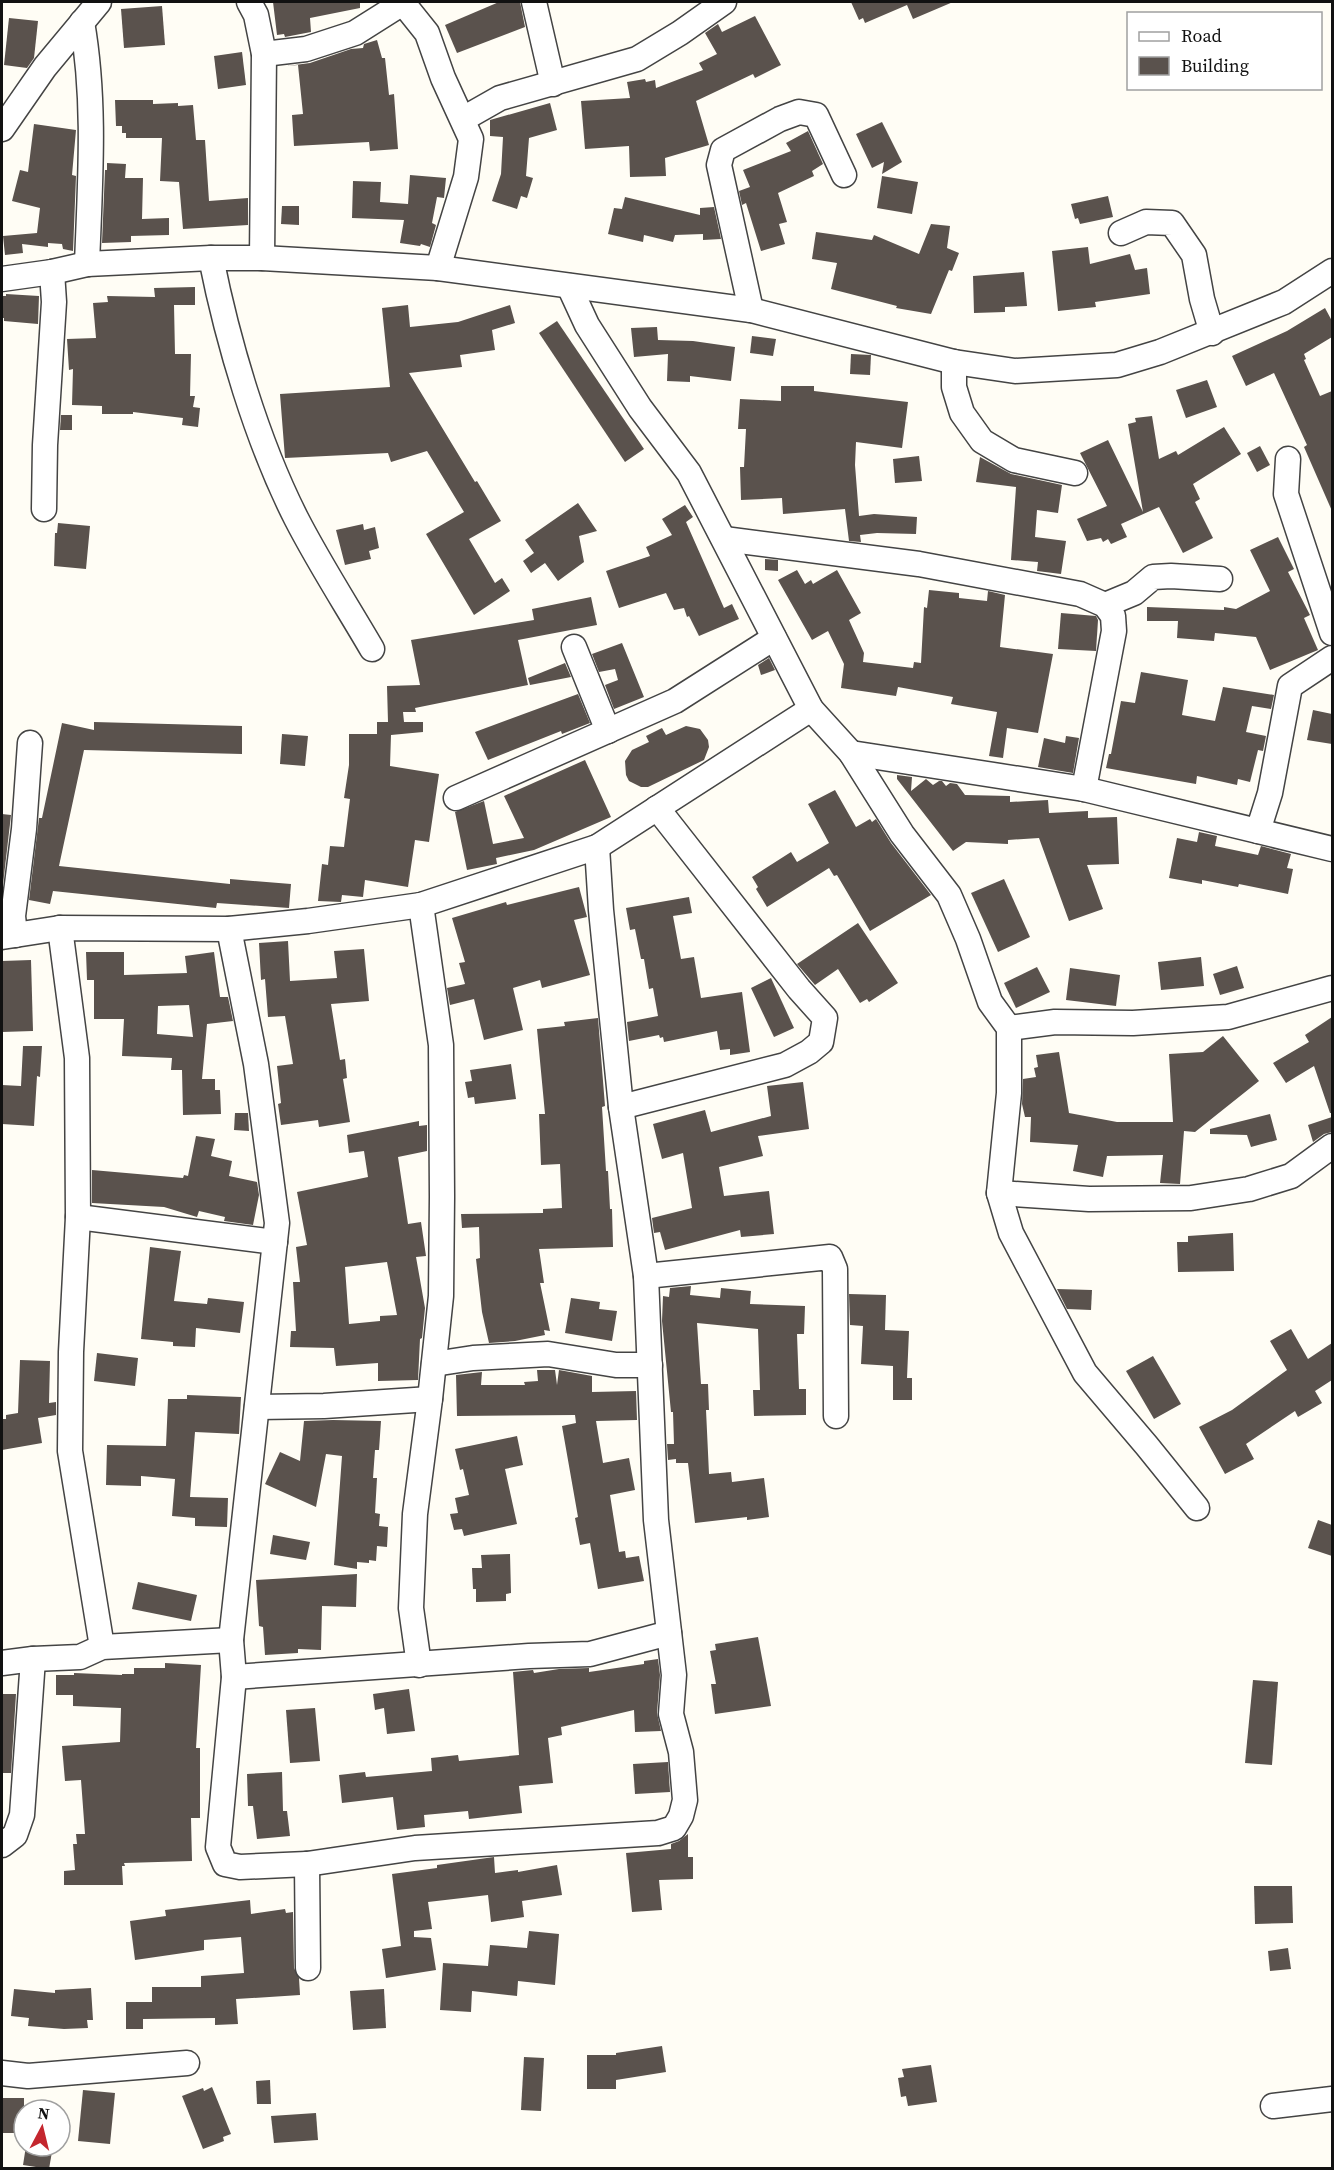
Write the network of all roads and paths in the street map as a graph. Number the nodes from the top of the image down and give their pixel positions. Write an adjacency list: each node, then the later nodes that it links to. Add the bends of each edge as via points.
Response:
1 (99, 2): 6 (street)
2 (249, 2): 7 (street, via 256,15)
3 (403, 2): 7 (street, via 355,33 306,49); 9 (street, via 427,33)
4 (534, 2): 8 (street)
5 (720, 3): 8 (street, via 637,59)
6 (82, 22): 10 (street); 15 (street, via 91,92)
7 (264, 54): 14 (street)
8 (553, 84): 9 (street, via 500,98)
9 (463, 119): 16 (street, via 471,139 466,177)
10 (2, 129)
11 (844, 175): 21 (street, via 816,115 799,112 780,119 723,150 719,165)
12 (1121, 233): 22 (street, via 1146,222 1172,223 1194,255)
13 (211, 258): 14 (street); 15 (street); 33 (street, via 258,430 296,518)
14 (262, 258): 16 (street)
15 (87, 264): 18 (street)
16 (438, 268): 20 (street)
17 (1332, 271): 22 (street, via 1284,302)
18 (52, 272): 19 (street); 26 (street, via 54,302)
19 (2, 279)
20 (569, 286): 21 (street); 27 (street, via 587,326 640,408 690,473)
21 (751, 310): 23 (street)
22 (1212, 333): 23 (street, via 1117,365 1014,371)
23 (954, 362): 25 (street, via 954,387 962,412 982,441 1014,460)
24 (1288, 459): 30 (street, via 1286,494)
25 (1075, 473)
26 (44, 509)
27 (724, 539): 29 (street, via 919,564 1080,594); 31 (street)
28 (1220, 579): 29 (street, via 1153,577 1134,593)
29 (1105, 604): 39 (street, via 1113,616 1114,630)
30 (1332, 633)
31 (774, 638): 35 (street); 36 (street, via 675,701)
32 (574, 647): 36 (street)
33 (372, 649)
34 (1332, 658): 42 (street, via 1290,686 1270,793)
35 (811, 709): 38 (street); 41 (street)
36 (608, 731): 40 (street)
37 (30, 743): 48 (street, via 24,830)
38 (851, 753): 39 (street); 50 (street, via 902,834 949,895 990,1002)
39 (1084, 789): 42 (street)
40 (456, 798)
41 (657, 808): 43 (street); 51 (street, via 825,1017 821,1042 785,1065)
42 (1258, 831): 44 (street)
43 (597, 847): 45 (street); 51 (street)
44 (1332, 849)
45 (421, 905): 47 (street); 57 (street, via 441,1045 441,1296)
46 (60, 928): 47 (street); 48 (street); 54 (street, via 77,1058)
47 (229, 929): 55 (street, via 256,1064 277,1223)
48 (8, 936)
49 (1332, 988): 50 (street, via 1228,1017 1133,1023 1054,1022)
50 (1009, 1028): 53 (street, via 1009,1093)
51 (621, 1107): 56 (street)
52 (1332, 1146): 53 (street, via 1291,1176 1249,1189 1191,1198 1089,1199)
53 (999, 1193): 62 (street, via 1011,1233 1084,1373)
54 (78, 1217): 55 (street); 65 (street, via 70,1451)
55 (275, 1242): 60 (street)
56 (646, 1276): 58 (street); 61 (street, via 830,1257 836,1269)
57 (434, 1364): 58 (street, via 548,1354 616,1365); 59 (street)
58 (650, 1365): 63 (street, via 656,1520)
59 (430, 1399): 60 (street); 68 (street, via 414,1514 411,1608)
60 (257, 1407): 64 (street)
61 (836, 1416)
62 (1197, 1508)
63 (669, 1633): 68 (street, via 590,1654); 71 (street, via 674,1675 671,1714 681,1752 686,1800 674,1828 658,1833 415,1848)
64 (231, 1640): 65 (street); 69 (street)
65 (102, 1647): 66 (street, via 80,1657)
66 (33, 1659): 67 (street); 70 (street, via 22,1815 15,1835)
67 (2, 1664)
68 (419, 1665): 69 (street)
69 (234, 1677): 71 (street, via 218,1847 225,1864 240,1867)
70 (2, 1845)
71 (307, 1864): 72 (street)
72 (308, 1968)
73 (187, 2063): 74 (street, via 28,2076)
74 (2, 2073)
75 (1332, 2099): 76 (street)
76 (1274, 2106)

